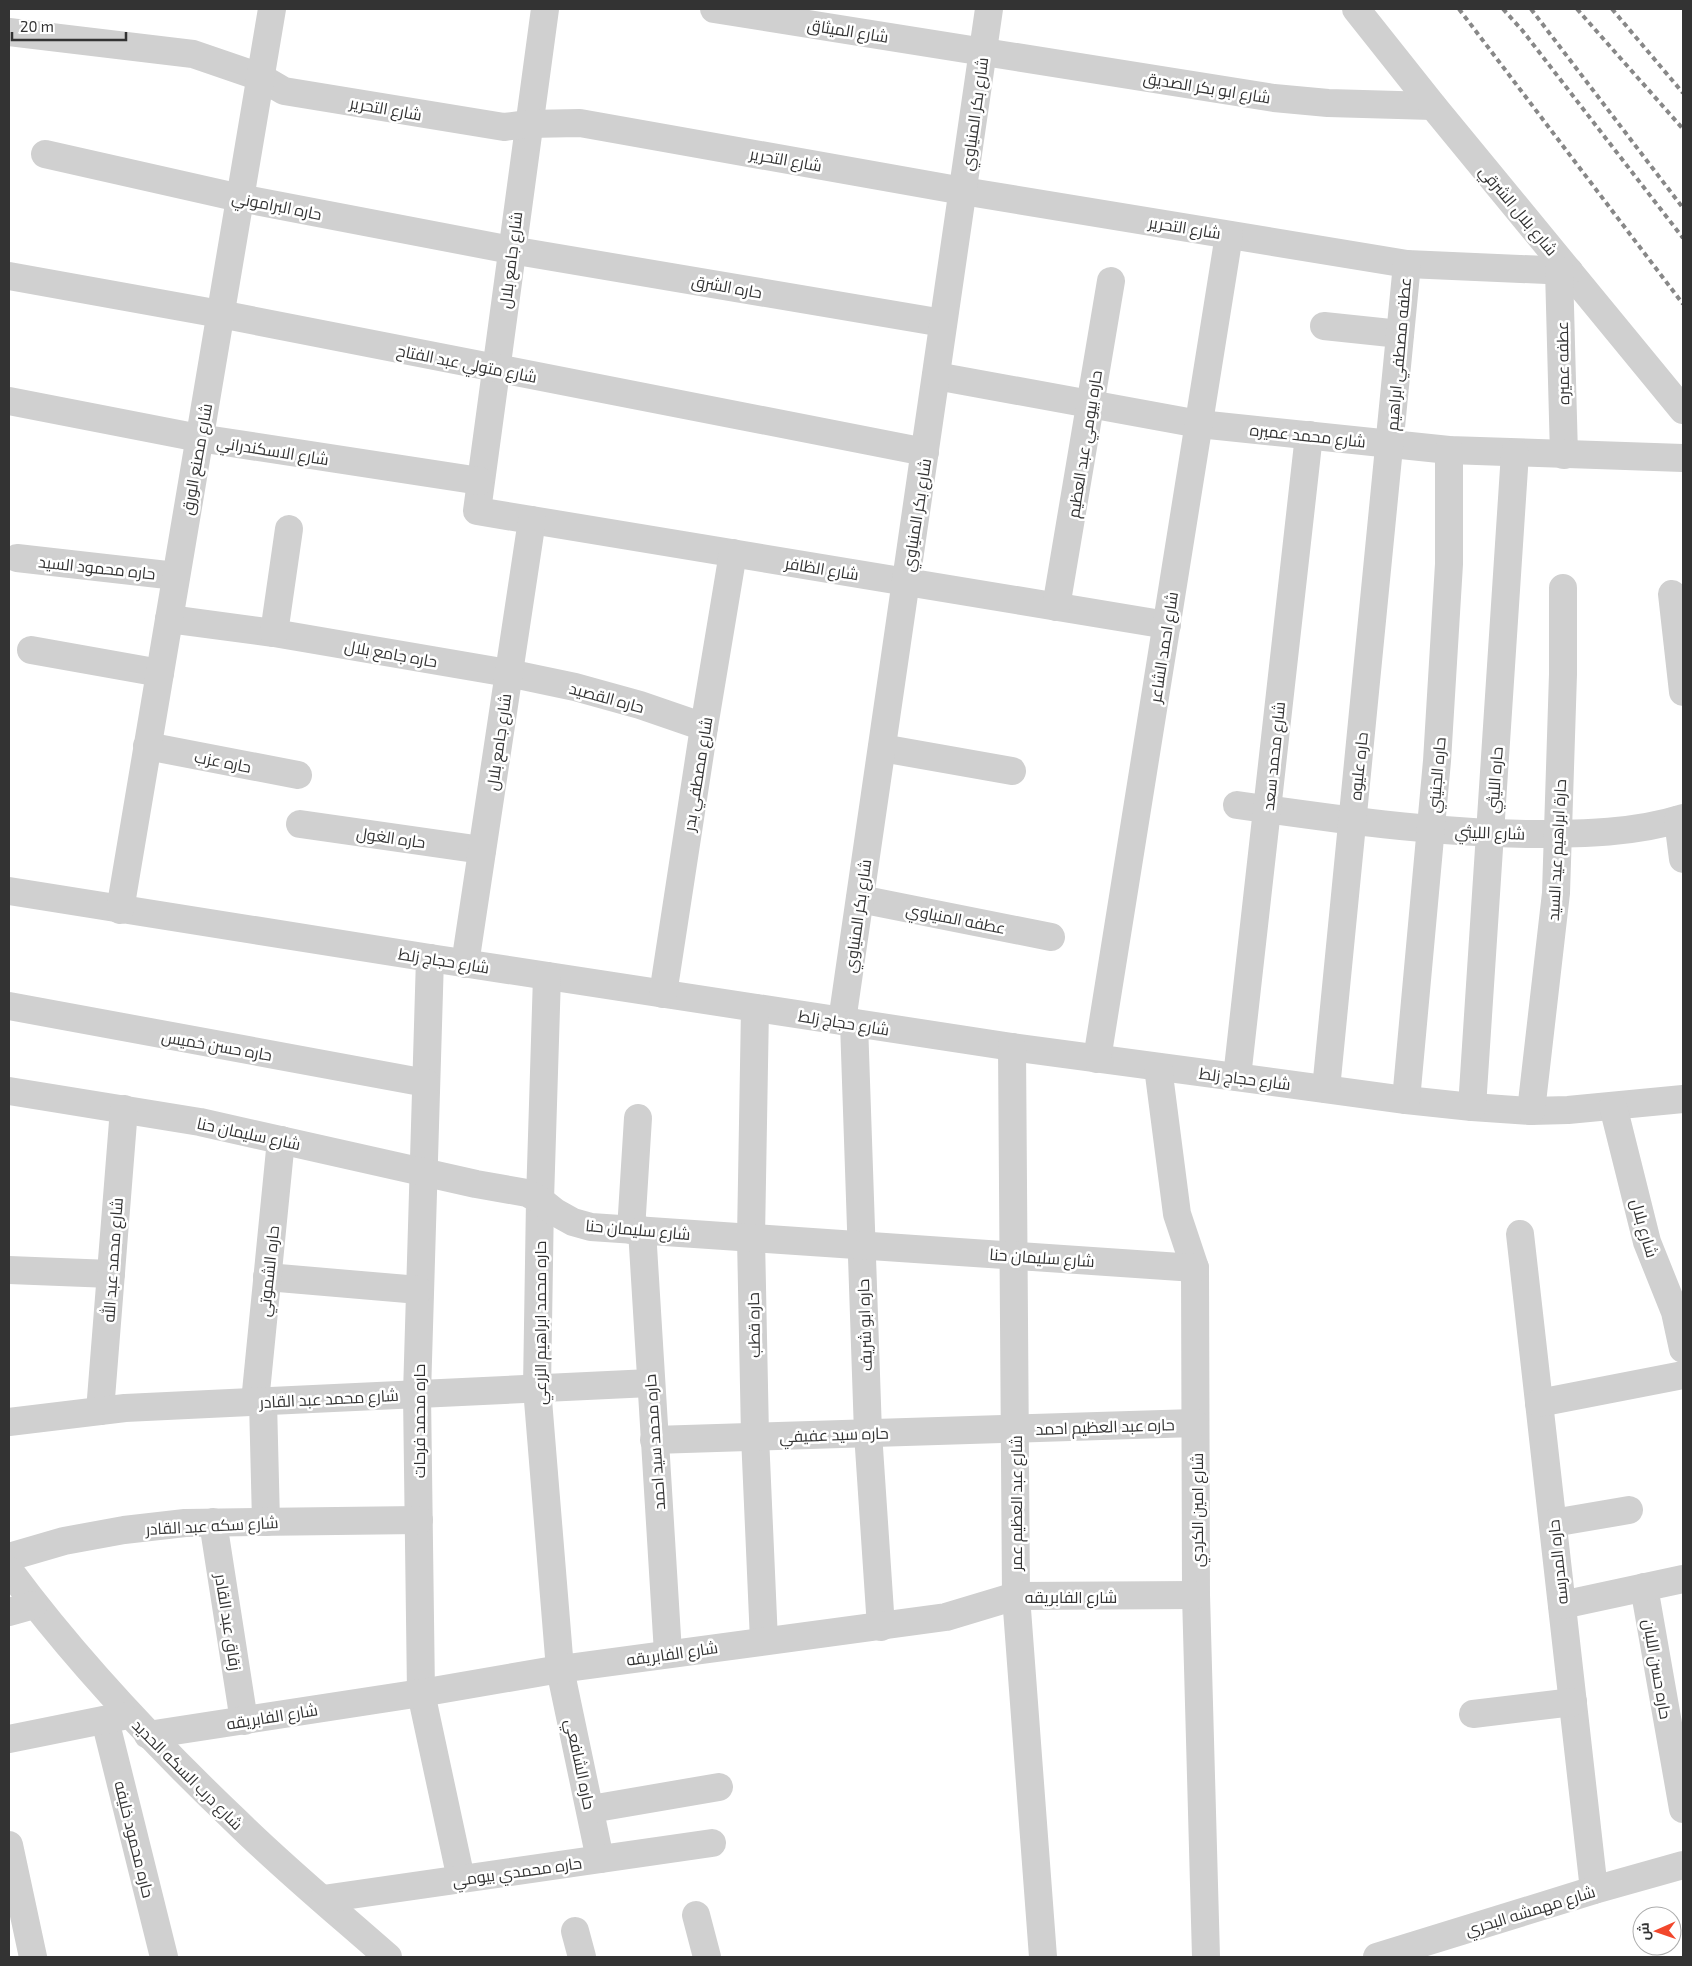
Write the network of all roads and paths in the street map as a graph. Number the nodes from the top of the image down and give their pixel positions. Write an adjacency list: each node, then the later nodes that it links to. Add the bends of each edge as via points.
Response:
1 (272, 9): 8 (street, شارع مصنع الورق)
2 (544, 9): 10 (street, شارع جامع بلال)
3 (714, 9): 7 (street, شارع الميثاق)
4 (990, 9): 7 (street, شارع بكر المنياوي)
5 (1356, 9): 9 (street, شارع بلال الشرقي)
6 (9, 32): 8 (street, شارع التحرير, via 193,54)
7 (983, 52): 9 (street, شارع ابو بكر الصديق, via 1274,98 1337,104); 12 (street, شارع بكر المنياوي)
8 (260, 77): 10 (street, شارع التحرير, via 284,90 504,127); 13 (street, شارع مصنع الورق)
9 (1433, 106): 17 (street, شارع بلال الشرقي)
10 (528, 124): 12 (street, شارع التحرير, via 580,123); 15 (street, شارع جامع بلال)
11 (45, 154): 13 (street, حاره البراموني)
12 (963, 191): 14 (street, شارع التحرير); 21 (street, شارع بكر المنياوي)
13 (240, 198): 15 (street, حاره البراموني); 20 (street, شارع مصنع الورق)
14 (1229, 235): 16 (street, شارع التحرير); 29 (street, شارع احمد الشاعر)
15 (511, 250): 21 (street, حاره الشرق); 24 (street, شارع جامع بلال)
16 (1407, 264): 17 (street, شارع التحرير); 23 (street, عطفه مصطفي ابراهيم)
17 (1564, 270): 28 (street, شارع بلال الشرقي); 36 (street, عطفه عميره)
18 (9, 276): 20 (street, شارع متولي عبد الفتاح)
19 (1111, 281): 27 (street, حاره بيومي عبد العظيم)
20 (220, 314): 24 (street, شارع متولي عبد الفتاح); 31 (street, شارع مصنع الورق)
21 (943, 323): 25 (street, شارع بكر المنياوي)
22 (1324, 326): 23 (street)
23 (1400, 334): 32 (street, عطفه مصطفي ابراهيم)
24 (496, 369): 34 (street, شارع متولي عبد الفتاح); 38 (street, شارع جامع بلال)
25 (936, 376): 27 (street, شارع محمد عميره); 34 (street, شارع بكر المنياوي)
26 (9, 401): 31 (street, شارع الاسكندراني)
27 (1090, 404): 29 (street, شارع محمد عميره); 48 (street, حاره بيومي عبد العظيم)
28 (1683, 410)
29 (1199, 424): 30 (street, شارع محمد عميره); 50 (street, شارع احمد الشاعر)
30 (1309, 435): 32 (street, شارع محمد عميره); 62 (street, شارع محمد سعد)
31 (199, 438): 38 (street, شارع الاسكندراني); 44 (street, شارع مصنع الورق)
32 (1390, 444): 33 (street, شارع محمد عميره); 64 (street, حاره عليوه)
33 (1449, 450): 35 (street, شارع محمد عميره); 66 (street, حاره الجنيني, via 1450,564)
34 (925, 452): 45 (street, شارع بكر المنياوي)
35 (1515, 453): 36 (street, شارع محمد عميره); 67 (street, حاره الليثي)
36 (1564, 455): 37 (street, شارع محمد عميره)
37 (1683, 458)
38 (480, 481): 39 (street, شارع جامع بلال)
39 (477, 511): 40 (street, شارع الظافر)
40 (532, 520): 42 (street, شارع الظافر); 54 (street, شارع جامع بلال)
41 (289, 529): 51 (street)
42 (733, 553): 45 (street, شارع الظافر); 56 (street, شارع مصطفي بدر)
43 (18, 558): 44 (street, حاره محمود السيد)
44 (176, 576): 49 (street, شارع مصنع الورق)
45 (906, 582): 48 (street, شارع الظافر); 58 (street, شارع بكر المنياوي)
46 (1564, 588): 68 (street, حارة ابراهيم عيد السيد)
47 (1672, 594): 55 (street)
48 (1056, 607): 50 (street, شارع الظافر)
49 (169, 619): 51 (street, حاره جامع بلال); 53 (street, شارع مصنع الورق)
50 (1167, 625): 83 (street, شارع احمد الشاعر)
51 (274, 633): 54 (street, حاره جامع بلال)
52 (32, 650): 53 (street)
53 (160, 673): 57 (street, شارع مصنع الورق)
54 (508, 673): 56 (street, حاره القصيد, via 575,687); 69 (street, شارع جامع بلال)
55 (1683, 692)
56 (704, 727): 78 (street, شارع مصطفي بدر)
57 (147, 746): 60 (street, حاره عزب); 73 (street, شارع مصنع الورق)
58 (882, 748): 59 (street); 72 (street, شارع بكر المنياوي)
59 (1012, 771)
60 (298, 775)
61 (1237, 805): 62 (street, شارع الليثي)
62 (1267, 809): 64 (street, شارع الليثي); 85 (street, شارع محمد سعد)
63 (1681, 819): 68 (street, شارع الليثي, via 1627,830); 70 (street)
64 (1352, 822): 66 (street, شارع الليثي); 87 (street, حاره عليوه)
65 (300, 824): 69 (street, حاره الغول)
66 (1431, 830): 67 (street, شارع الليثي); 90 (street, حاره الجنيني)
67 (1490, 834): 68 (street, شارع الليثي); 92 (street, حاره الليثي)
68 (1558, 834): 94 (street, حارة ابراهيم عيد السيد, via 1556,893)
69 (482, 850): 76 (street, شارع جامع بلال)
70 (1683, 859)
71 (9, 891): 73 (street, شارع حجاج زلط)
72 (860, 899): 74 (street, عطفه المنياوي); 81 (street, شارع بكر المنياوي)
73 (120, 910): 75 (street, شارع حجاج زلط)
74 (1051, 936)
75 (430, 958): 76 (street, شارع حجاج زلط); 86 (street, حاره محمد فرحات)
76 (465, 964): 77 (street, شارع حجاج زلط)
77 (548, 976): 78 (street, شارع حجاج زلط); 98 (street, حاره محمد ابراهيم الزرعي)
78 (663, 994): 80 (street, شارع حجاج زلط)
79 (9, 1006): 86 (street, حاره حسن خميس)
80 (755, 1008): 81 (street, شارع حجاج زلط); 101 (street, حاره قطب)
81 (848, 1022): 82 (street, شارع حجاج زلط); 102 (street, حاره ابو شريف)
82 (1012, 1047): 83 (street, شارع حجاج زلط); 103 (street, شارع عبد العظيم عمر)
83 (1097, 1059): 84 (street, شارع حجاج زلط)
84 (1158, 1067): 85 (street, شارع حجاج زلط); 104 (street, شارع امين الكردي, via 1177,1214)
85 (1236, 1078): 87 (street, شارع حجاج زلط)
86 (426, 1083): 97 (street, حاره محمد فرحات)
87 (1326, 1089): 90 (street, شارع حجاج زلط)
88 (9, 1091): 93 (street, شارع سليمان حنا)
89 (1683, 1099): 91 (street, شارع حجاج زلط)
90 (1406, 1100): 92 (street, شارع حجاج زلط)
91 (1613, 1106): 94 (street, شارع حجاج زلط); 109 (street, شارع بلال, via 1647,1242 1675,1312)
92 (1472, 1107): 94 (street, شارع حجاج زلط)
93 (124, 1109): 96 (street, شارع سليمان حنا); 106 (street, شارع محمد عبد الله)
94 (1530, 1111)
95 (638, 1118): 99 (street, حاره محمد سيد احمد)
96 (281, 1140): 97 (street, شارع سليمان حنا); 107 (street, حاره الشموتي)
97 (424, 1172): 98 (street, شارع سليمان حنا, via 527,1193); 108 (street, حاره محمد فرحات)
98 (540, 1200): 99 (street, شارع سليمان حنا, via 572,1222); 112 (street, حاره محمد ابراهيم الزرعي)
99 (637, 1230): 101 (street, شارع سليمان حنا); 111 (street, حاره محمد سيد احمد)
100 (1520, 1234): 115 (street, حاره المدرسه)
101 (751, 1238): 102 (street, شارع سليمان حنا); 121 (street, حاره قطب)
102 (860, 1245): 103 (street, شارع سليمان حنا); 120 (street, حاره ابو شريف)
103 (1013, 1255): 104 (street, شارع سليمان حنا); 119 (street, شارع عبد العظيم عمر)
104 (1195, 1268): 118 (street, شارع امين الكردي)
105 (9, 1270): 106 (street)
106 (111, 1274): 116 (street, شارع محمد عبد الله)
107 (267, 1277): 108 (street); 114 (street, حاره الشموتي)
108 (419, 1290): 113 (street, حاره محمد فرحات)
109 (1683, 1349)
110 (1683, 1375): 115 (street)
111 (650, 1383): 112 (street, شارع محمد عبد القادر); 122 (street, حاره محمد سيد احمد)
112 (537, 1388): 113 (street, شارع محمد عبد القادر); 140 (street, حاره محمد ابراهيم الزرعي)
113 (417, 1394): 114 (street, شارع محمد عبد القادر); 124 (street, حاره محمد فرحات)
114 (259, 1401): 116 (street, شارع محمد عبد القادر); 126 (street, حاره الشموتي)
115 (1540, 1404): 127 (street, حاره المدرسه)
116 (100, 1411): 117 (street, شارع محمد عبد القادر)
117 (9, 1422)
118 (1196, 1423): 119 (street, حاره عبد العظيم احمد); 132 (street, شارع امين الكردي)
119 (1015, 1428): 120 (street, حاره سيد عفيفي); 133 (street, شارع عبد العظيم عمر)
120 (868, 1433): 121 (street, حاره سيد عفيفي); 137 (street, حاره ابو شريف)
121 (755, 1436): 122 (street, حاره سيد عفيفي); 138 (street, حاره قطب)
122 (654, 1440): 139 (street, حاره محمد سيد احمد)
123 (1629, 1510): 127 (street)
124 (419, 1520): 126 (street, شارع سكه عبد القادر); 141 (street, حاره محمد فرحات)
125 (213, 1522): 126 (street, شارع سكه عبد القادر); 128 (street, شارع سكه عبد القادر, via 124,1530 64,1541); 145 (street, زقاق عبد القادر)
126 (266, 1522)
127 (1553, 1524): 134 (street, حاره المدرسه)
128 (9, 1557)
129 (9, 1570): 135 (street, شارع درب السكه الحديد)
130 (1683, 1580): 131 (street)
131 (1644, 1587): 134 (street); 150 (street, حاره حسن اللبان)
132 (1196, 1595): 133 (street, شارع الفابريقه); 167 (street, شارع امين الكردي)
133 (1016, 1596): 137 (street, شارع الفابريقه, via 946,1617); 166 (street, شارع عبد العظيم عمر)
134 (1562, 1604): 142 (street, حاره المدرسه)
135 (34, 1605): 136 (street); 144 (street, شارع درب السكه الحديد, via 80,1661)
136 (9, 1612)
137 (881, 1627): 138 (street, شارع الفابريقه)
138 (764, 1641): 139 (street, شارع الفابريقه)
139 (668, 1653): 140 (street, شارع الفابريقه)
140 (560, 1669): 141 (street, شارع الفابريقه); 149 (street, حاره الشافعي)
141 (421, 1693): 145 (street, شارع الفابريقه); 155 (street, حاره محمد فرحات)
142 (1573, 1702): 143 (street); 156 (street, حاره المدرسه)
143 (1473, 1714)
144 (117, 1717): 146 (street, شارع درب السكه الحديد); 147 (street); 162 (street, حاره محمود خليفه)
145 (244, 1721): 146 (street, شارع الفابريقه)
146 (148, 1735): 157 (street, شارع درب السكه الحديد, via 239,1824)
147 (9, 1739)
148 (719, 1787): 149 (street)
149 (591, 1809): 153 (street, حاره الشافعي)
150 (1683, 1809)
151 (712, 1843): 153 (street, حاره محمدي بيومي)
152 (9, 1846): 161 (street)
153 (600, 1859): 155 (street, حاره محمدي بيومي)
154 (1683, 1866): 156 (street, شارع مهمشه البحري)
155 (461, 1880): 157 (street, حاره محمدي بيومي)
156 (1594, 1890): 160 (street, شارع مهمشه البحري)
157 (323, 1899): 163 (street, شارع درب السكه الحديد)
158 (696, 1915): 165 (street)
159 (575, 1931): 164 (street)
160 (1443, 1947): 168 (street, شارع مهمشه البحري)
161 (25, 1954)
162 (164, 1957)
163 (388, 1957)
164 (582, 1957)
165 (708, 1957)
166 (1043, 1957)
167 (1206, 1957)
168 (1377, 1957)

